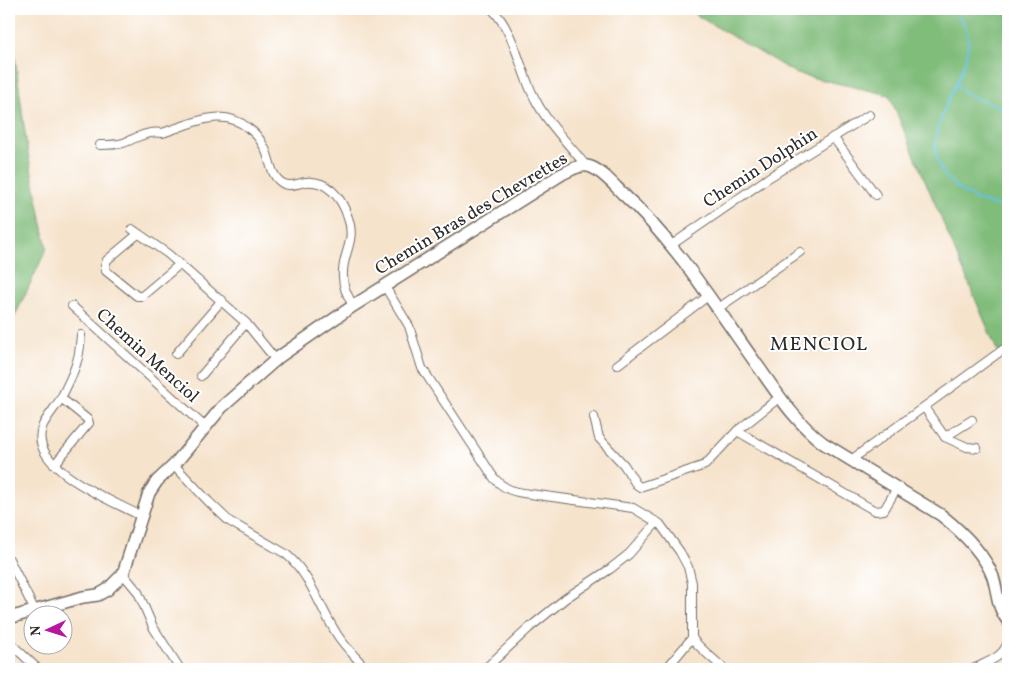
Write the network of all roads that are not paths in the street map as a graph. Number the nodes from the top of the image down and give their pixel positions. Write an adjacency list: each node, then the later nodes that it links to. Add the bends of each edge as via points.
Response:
1 (492, 9): 5 (street, via 513,40 536,101)
2 (869, 115): 3 (street, Chemin Dolphin)
3 (833, 137): 6 (street); 7 (street, Chemin Dolphin)
4 (100, 145): 14 (street, via 121,144 150,132 162,133 213,117 237,120 248,127 264,145 273,173 280,181 290,185 314,182 324,185 344,206 352,231 342,277 345,292)
5 (586, 166): 7 (main road, Chemin Bras des Chevrettes, via 597,170 634,203); 10 (main road, Chemin Bras des Chevrettes, via 562,174)
6 (876, 195)
7 (670, 246): 11 (main road, Chemin Bras des Chevrettes)
8 (800, 252): 15 (street)
9 (180, 264): 9 (street, via 142,296 137,296 106,271 105,266 135,232); 12 (street)
10 (384, 285): 14 (main road, Chemin Bras des Chevrettes); 37 (street, via 410,326 422,368 499,484 523,493 633,508)
11 (708, 296): 15 (main road, Chemin Bras des Chevrettes); 21 (street)
12 (222, 300): 16 (street); 19 (street)
13 (72, 306): 28 (street, Chemin Menciol)
14 (353, 306): 20 (main road, Chemin Bras des Chevrettes)
15 (717, 309): 23 (main road, Chemin Bras des Chevrettes)
16 (246, 322): 20 (street); 22 (street)
17 (81, 335): 24 (street, Chemin Menciol, via 77,361)
18 (1008, 346): 25 (street)
19 (176, 354)
20 (276, 360): 28 (main road, Chemin Bras des Chevrettes)
21 (617, 365)
22 (201, 376)
23 (780, 397): 29 (street); 32 (main road, Chemin Bras des Chevrettes, via 808,432)
24 (61, 398): 34 (street, Chemin Menciol, via 41,432 44,452); 34 (street, via 89,423)
25 (924, 407): 30 (street); 32 (street)
26 (594, 417): 29 (street, via 599,438 640,487 705,465)
27 (972, 420): 30 (street)
28 (204, 426): 33 (main road, Chemin Bras des Chevrettes)
29 (737, 431): 35 (street, via 876,511 884,510)
30 (945, 437): 31 (street)
31 (977, 448)
32 (851, 460): 35 (main road, Chemin Bras des Chevrettes)
33 (174, 464): 36 (main road, Chemin Bras des Chevrettes, via 148,493); 50 (street, via 229,521 292,560 316,594 338,636)
34 (54, 466): 36 (street, Chemin Menciol)
35 (897, 488): 44 (main road, Chemin Bras des Chevrettes, via 953,524 981,554 994,579 1000,610)
36 (141, 516): 39 (main road, Chemin Bras des Chevrettes)
37 (657, 522): 45 (street, via 688,567 692,583); 51 (street, via 629,554 566,598)
38 (9, 559): 40 (street)
39 (123, 574): 41 (main road, via 98,595); 49 (street, via 138,592 153,627)
40 (32, 606)
41 (52, 606)
42 (22, 614): 43 (main road)
43 (9, 618)
44 (1008, 621)
45 (692, 638): 52 (street); 53 (street)
46 (9, 642): 48 (street)
47 (1008, 642): 54 (street, via 998,657)
48 (38, 669)
49 (180, 669)
50 (366, 669)
51 (482, 669)
52 (666, 669)
53 (724, 669)
54 (973, 669)

